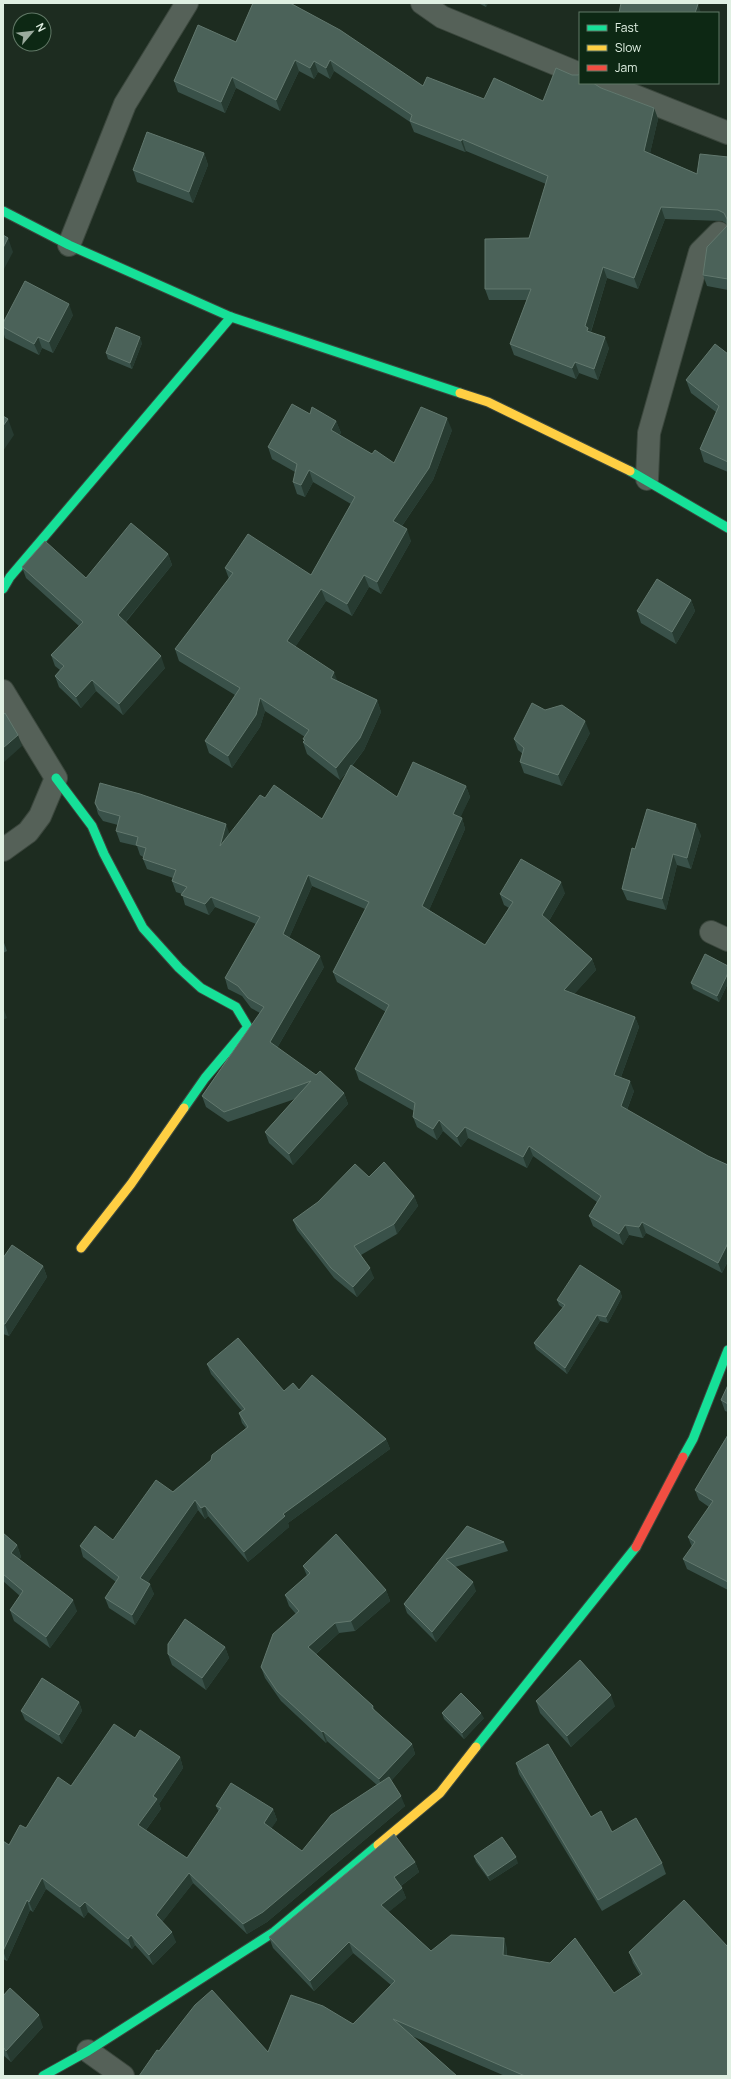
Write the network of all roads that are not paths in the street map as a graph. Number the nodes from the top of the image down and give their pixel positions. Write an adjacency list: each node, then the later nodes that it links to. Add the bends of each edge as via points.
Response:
1 (187, 3): 8 (street, via 125,104)
2 (422, 3): 3 (street, via 442,17)
3 (579, 74)
4 (605, 84): 5 (street)
5 (728, 133)
6 (3, 211): 8 (street)
7 (719, 233): 10 (street, via 700,252 649,433)
8 (69, 244): 9 (street)
9 (231, 317): 10 (street, via 488,402); 12 (street)
10 (647, 478): 11 (street)
11 (728, 528)
12 (5, 580)
13 (3, 691): 14 (street)
14 (56, 778): 15 (street, via 40,816 28,832); 16 (street, via 92,826 143,928 201,988 236,1008 248,1027 205,1078 131,1184)
15 (3, 850)
16 (81, 1248)
17 (728, 1350): 18 (street, via 693,1439 634,1550 440,1793 274,1932)
18 (88, 2051): 19 (street); 20 (street)
19 (43, 2076)
20 (123, 2076)

